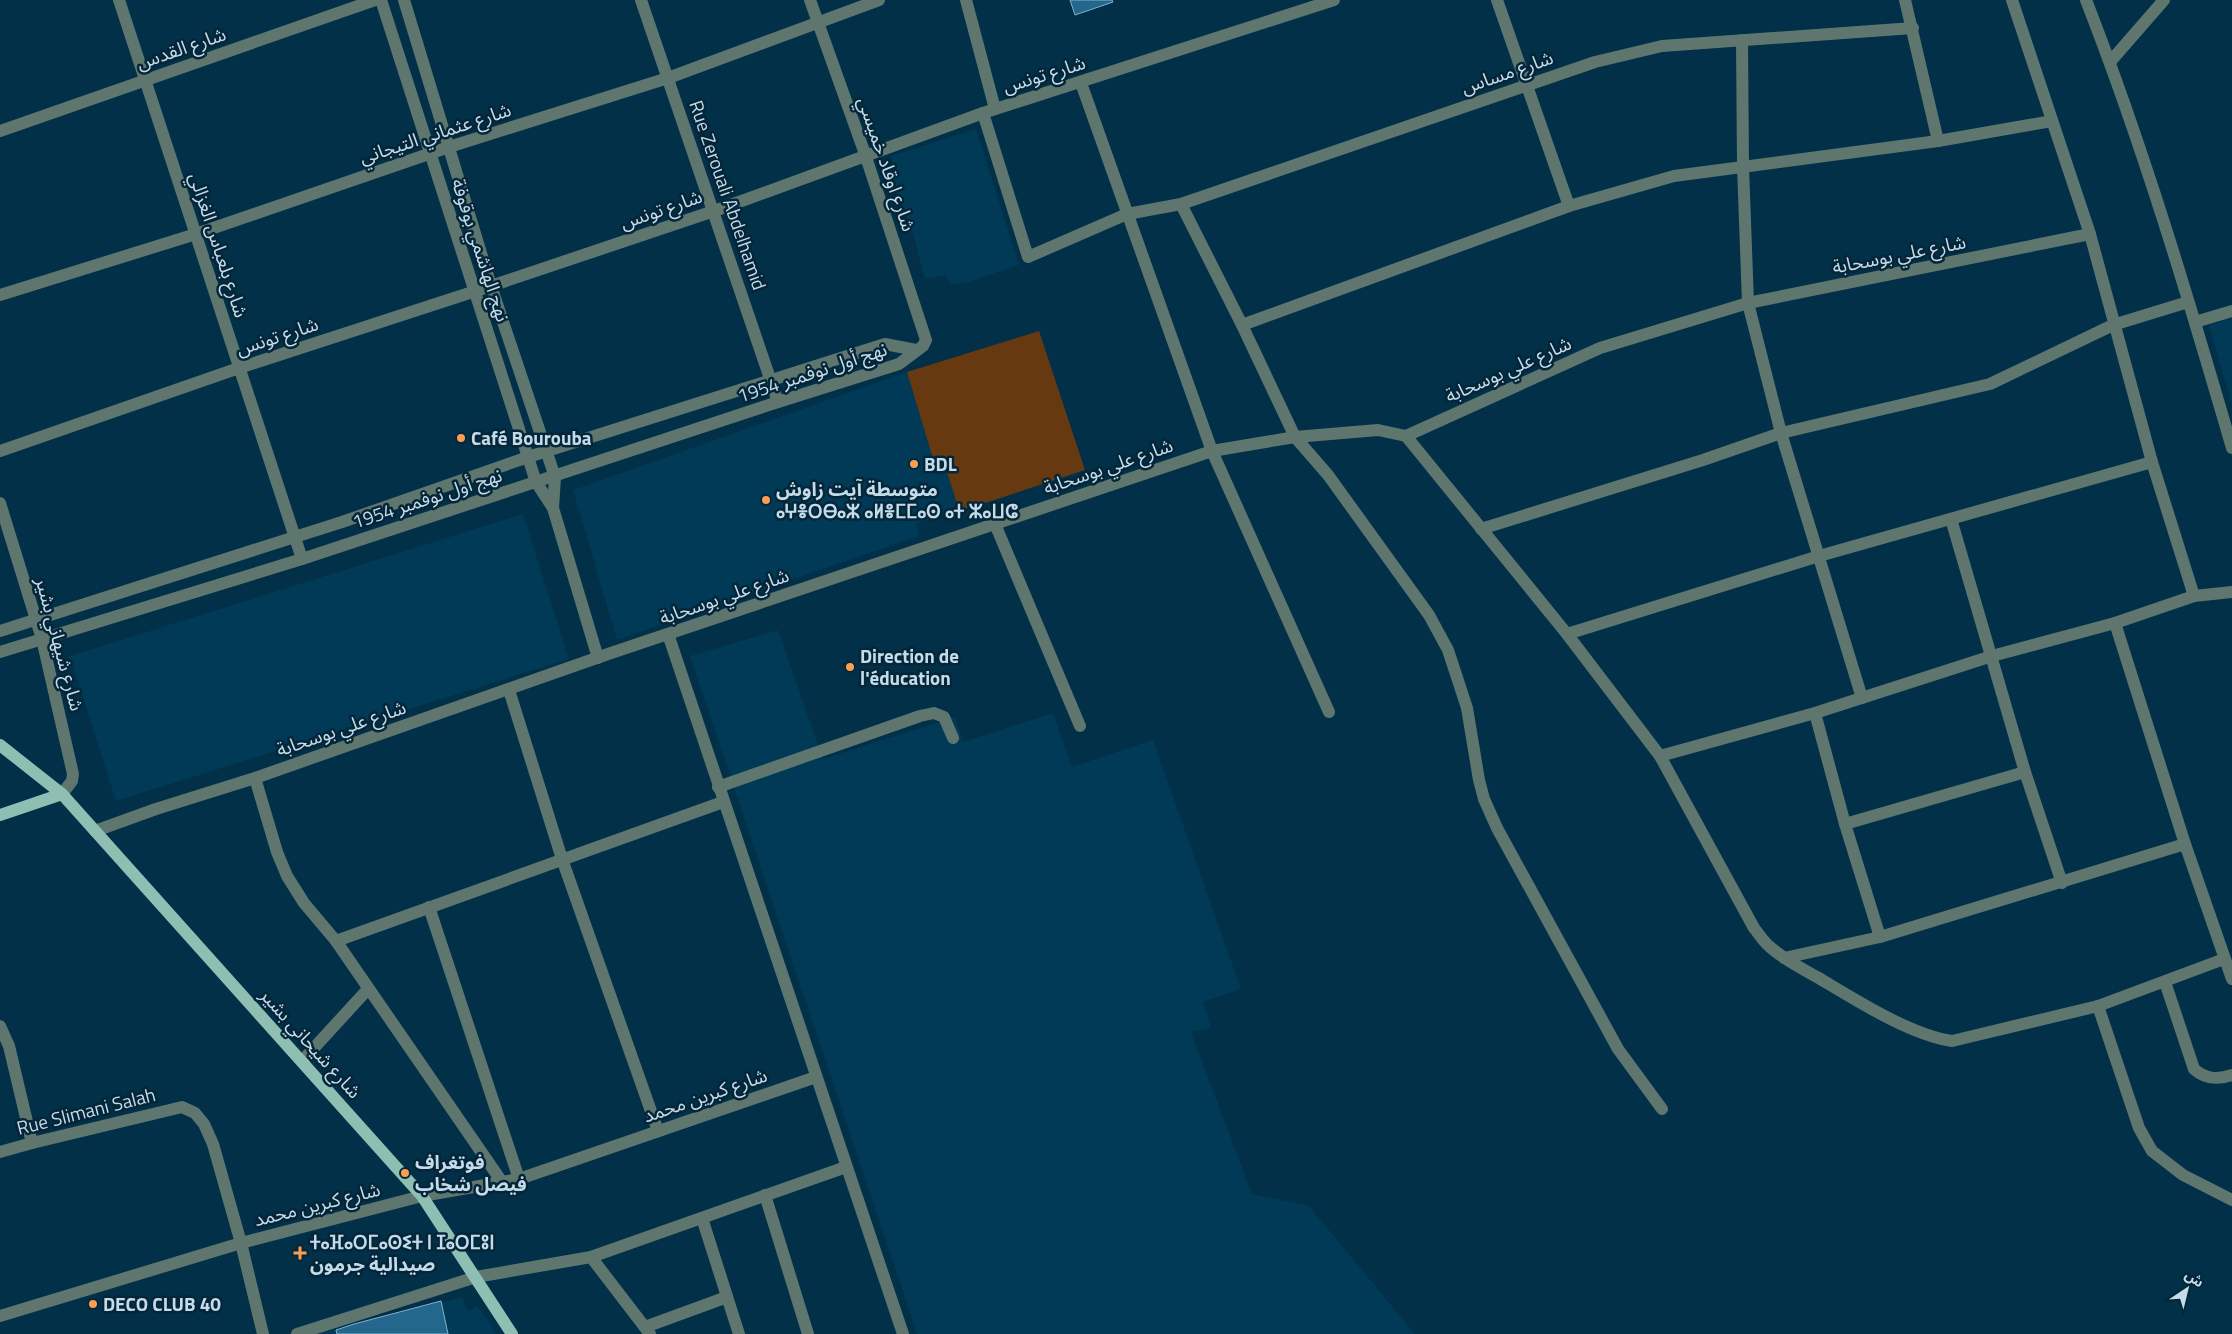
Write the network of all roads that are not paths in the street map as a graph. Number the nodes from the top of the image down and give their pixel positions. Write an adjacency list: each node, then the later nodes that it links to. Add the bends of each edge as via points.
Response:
1 (119, 0): 20 (street, شارع بلعباس الغزالي)
2 (375, 0): 20 (street, شارع القدس)
3 (381, 0): 28 (street, نهج الهاشمي بوقوفة)
4 (404, 0): 27 (street, نهج الهاشمي بوقوفة)
5 (641, 0): 19 (street, Rue Zerouali Abdelhamid)
6 (810, 0): 15 (street, شارع اوقاد خميسي)
7 (880, 0): 15 (street, شارع عثماني التيجاني)
8 (966, 0): 23 (street)
9 (1334, 0): 21 (street, شارع تونس)
10 (1497, 0): 22 (street)
11 (1906, 0): 16 (street)
12 (2012, 0): 24 (street)
13 (2086, 0): 18 (street)
14 (2164, 0): 18 (street)
15 (818, 23): 19 (street, شارع عثماني التيجاني); 29 (street, شارع اوقاد خميسي)
16 (1913, 28): 17 (street, شارع مساس); 26 (street)
17 (1742, 40): 22 (street, شارع مساس, via 1662,46 1595,62); 30 (street)
18 (2110, 62): 40 (street)
19 (668, 78): 27 (street, شارع عثماني التيجاني); 33 (street, Rue Zerouali Abdelhamid)
20 (144, 80): 25 (street, شارع القدس); 35 (street, شارع بلعباس الغزالي)
21 (1081, 83): 23 (street, شارع تونس); 34 (street)
22 (1527, 86): 31 (street, شارع مساس); 32 (street)
23 (989, 111): 29 (street, شارع تونس); 34 (street, شارع مساس, via 1028,258)
24 (2052, 121): 26 (street); 36 (street)
25 (0, 131)
26 (1938, 141): 30 (street)
27 (449, 147): 28 (street, شارع عثماني التيجاني); 37 (street, نهج الهاشمي بوقوفة)
28 (430, 154): 35 (street, شارع عثماني التيجاني); 38 (street, نهج الهاشمي بوقوفة)
29 (865, 154): 33 (street, شارع تونس); 46 (street, شارع اوقاد خميسي, via 926,340)
30 (1743, 166): 32 (street, via 1674,176); 41 (street)
31 (1181, 204): 34 (street, شارع مساس); 44 (street)
32 (1569, 206): 44 (street)
33 (714, 211): 37 (street, شارع تونس); 48 (street, Rue Zerouali Abdelhamid)
34 (1127, 214): 55 (street)
35 (196, 234): 39 (street, شارع عثماني التيجاني); 47 (street, شارع بلعباس الغزالي)
36 (2090, 234): 41 (street, شارع علي بوسحابة); 45 (street)
37 (491, 286): 38 (street, شارع تونس); 56 (street, نهج الهاشمي بوقوفة)
38 (474, 292): 47 (street, شارع تونس); 57 (street, نهج الهاشمي بوقوفة)
39 (0, 295)
40 (2188, 302): 43 (street); 45 (street)
41 (1748, 304): 50 (street); 52 (street, شارع علي بوسحابة, via 1600,348)
42 (2232, 311): 43 (street)
43 (2195, 322): 53 (street)
44 (1242, 325): 51 (street)
45 (2113, 325): 50 (street, via 1990,384); 58 (street)
46 (916, 350): 48 (street, نهج أول نوفمبر 1954, via 885,344); 49 (street, نهج أول نوفمبر 1954, via 899,364)
47 (239, 368): 54 (street, شارع تونس); 67 (street, شارع بلعباس الغزالي)
48 (771, 380): 49 (street, Rue Zerouali Abdelhamid); 56 (street, نهج أول نوفمبر 1954)
49 (778, 402): 59 (street, نهج أول نوفمبر 1954)
50 (1781, 433): 66 (street); 69 (street)
51 (1295, 436): 52 (street, شارع علي بوسحابة, via 1378,430); 55 (street, شارع علي بوسحابة); 114 (street, via 1334,483 1443,641 1462,689 1478,780 1497,828 1618,1049)
52 (1406, 436): 66 (street)
53 (2232, 448)
54 (0, 451)
55 (1212, 451): 65 (street, شارع علي بوسحابة); 84 (street)
56 (546, 452): 57 (street, نهج أول نوفمبر 1954); 59 (street, نهج الهاشمي بوقوفة)
57 (528, 457): 60 (street, نهج الهاشمي بوقوفة); 64 (street, نهج أول نوفمبر 1954)
58 (2152, 462): 63 (street); 72 (street)
59 (555, 477): 60 (street, نهج أول نوفمبر 1954); 62 (street, نهج الهاشمي بوقوفة)
60 (536, 482): 62 (street, نهج الهاشمي بوقوفة); 68 (street, نهج أول نوفمبر 1954)
61 (0, 503): 73 (street, شارع شيهاني بشير)
62 (553, 508): 81 (street, نهج الهاشمي بوقوفة)
63 (1951, 520): 69 (street); 80 (street)
64 (342, 522): 67 (street, نهج أول نوفمبر 1954); 68 (street)
65 (995, 524): 76 (street, شارع علي بوسحابة); 86 (street)
66 (1481, 528): 77 (street)
67 (294, 537): 70 (street, شارع بلعباس الغزالي); 73 (street, نهج أول نوفمبر 1954)
68 (349, 543): 70 (street, نهج أول نوفمبر 1954)
69 (1819, 556): 77 (street); 83 (street)
70 (302, 559): 78 (street, نهج أول نوفمبر 1954)
71 (2232, 592): 72 (street)
72 (2194, 596): 74 (street)
73 (36, 619): 75 (street, نهج أول نوفمبر 1954); 78 (street, شارع شيهاني بشير)
74 (2115, 623): 80 (street); 98 (street)
75 (0, 631)
76 (668, 634): 81 (street, شارع علي بوسحابة); 92 (street)
77 (1567, 634): 89 (street)
78 (42, 639): 79 (street, نهج أول نوفمبر 1954); 93 (street, شارع شيهاني بشير, via 73,774)
79 (0, 652)
80 (1992, 656): 83 (street); 90 (street)
81 (598, 658): 82 (street, شارع علي بوسحابة)
82 (509, 690): 91 (street, شارع علي بوسحابة); 99 (street)
83 (1862, 698): 85 (street)
84 (1329, 712)
85 (1815, 713): 89 (street); 96 (street)
86 (1080, 726)
87 (953, 738): 92 (street, via 940,714 920,716)
88 (0, 746): 93 (main road, شارع شيحاني بشير)
89 (1660, 756): 104 (street, via 1754,928)
90 (2024, 772): 96 (street); 100 (street)
91 (255, 778): 97 (street, شارع علي بوسحابة, via 156,808); 103 (street, via 276,852 287,876 304,903)
92 (718, 787): 94 (street)
93 (62, 794): 95 (main road); 97 (main road, شارع شيحاني بشير)
94 (723, 802): 99 (street); 113 (street)
95 (0, 815)
96 (1846, 824): 102 (street)
97 (95, 832): 111 (main road, شارع شيحاني بشير)
98 (2185, 844): 100 (street); 105 (street)
99 (562, 859): 101 (street); 115 (street)
100 (2062, 883): 102 (street)
101 (430, 907): 103 (street); 119 (street)
102 (1880, 937): 104 (street)
103 (336, 941): 108 (street)
104 (1784, 958): 109 (street, via 1855,1000 1937,1038 1952,1040 1977,1036)
105 (2224, 959): 106 (street); 107 (street)
106 (2232, 979)
107 (2165, 982): 109 (street); 112 (street, via 2194,1069 2209,1078)
108 (368, 989): 111 (street); 120 (street)
109 (2098, 1006): 123 (street, via 2139,1128 2152,1151 2183,1176)
110 (0, 1026): 116 (street)
111 (302, 1060): 122 (main road, شارع شيحاني بشير)
112 (2232, 1075)
113 (816, 1077): 115 (street, شارع كبرين محمد); 118 (street)
114 (1662, 1109)
115 (658, 1131): 119 (street, شارع كبرين محمد)
116 (32, 1143): 117 (street, Rue Slimani Salah); 125 (street, Rue Slimani Salah, via 182,1107 195,1113 213,1144)
117 (0, 1152)
118 (846, 1167): 121 (street); 136 (street)
119 (519, 1179): 120 (street, شارع كبرين محمد)
120 (502, 1182): 122 (street, شارع كبرين محمد)
121 (765, 1195): 124 (street); 135 (street)
122 (422, 1196): 125 (street, شارع كبرين محمد); 127 (main road, شارع شيحاني بشير)
123 (2232, 1200)
124 (702, 1218): 126 (street); 128 (street)
125 (241, 1243): 129 (street, شارع كبرين محمد); 131 (street)
126 (591, 1257): 127 (street); 130 (street)
127 (476, 1276): 132 (street); 133 (main road, شارع شيحاني بشير)
128 (727, 1297): 130 (street); 134 (street)
129 (0, 1316)
130 (648, 1331)
131 (263, 1334)
132 (298, 1334)
133 (512, 1334)
134 (738, 1334)
135 (808, 1334)
136 (903, 1334)

